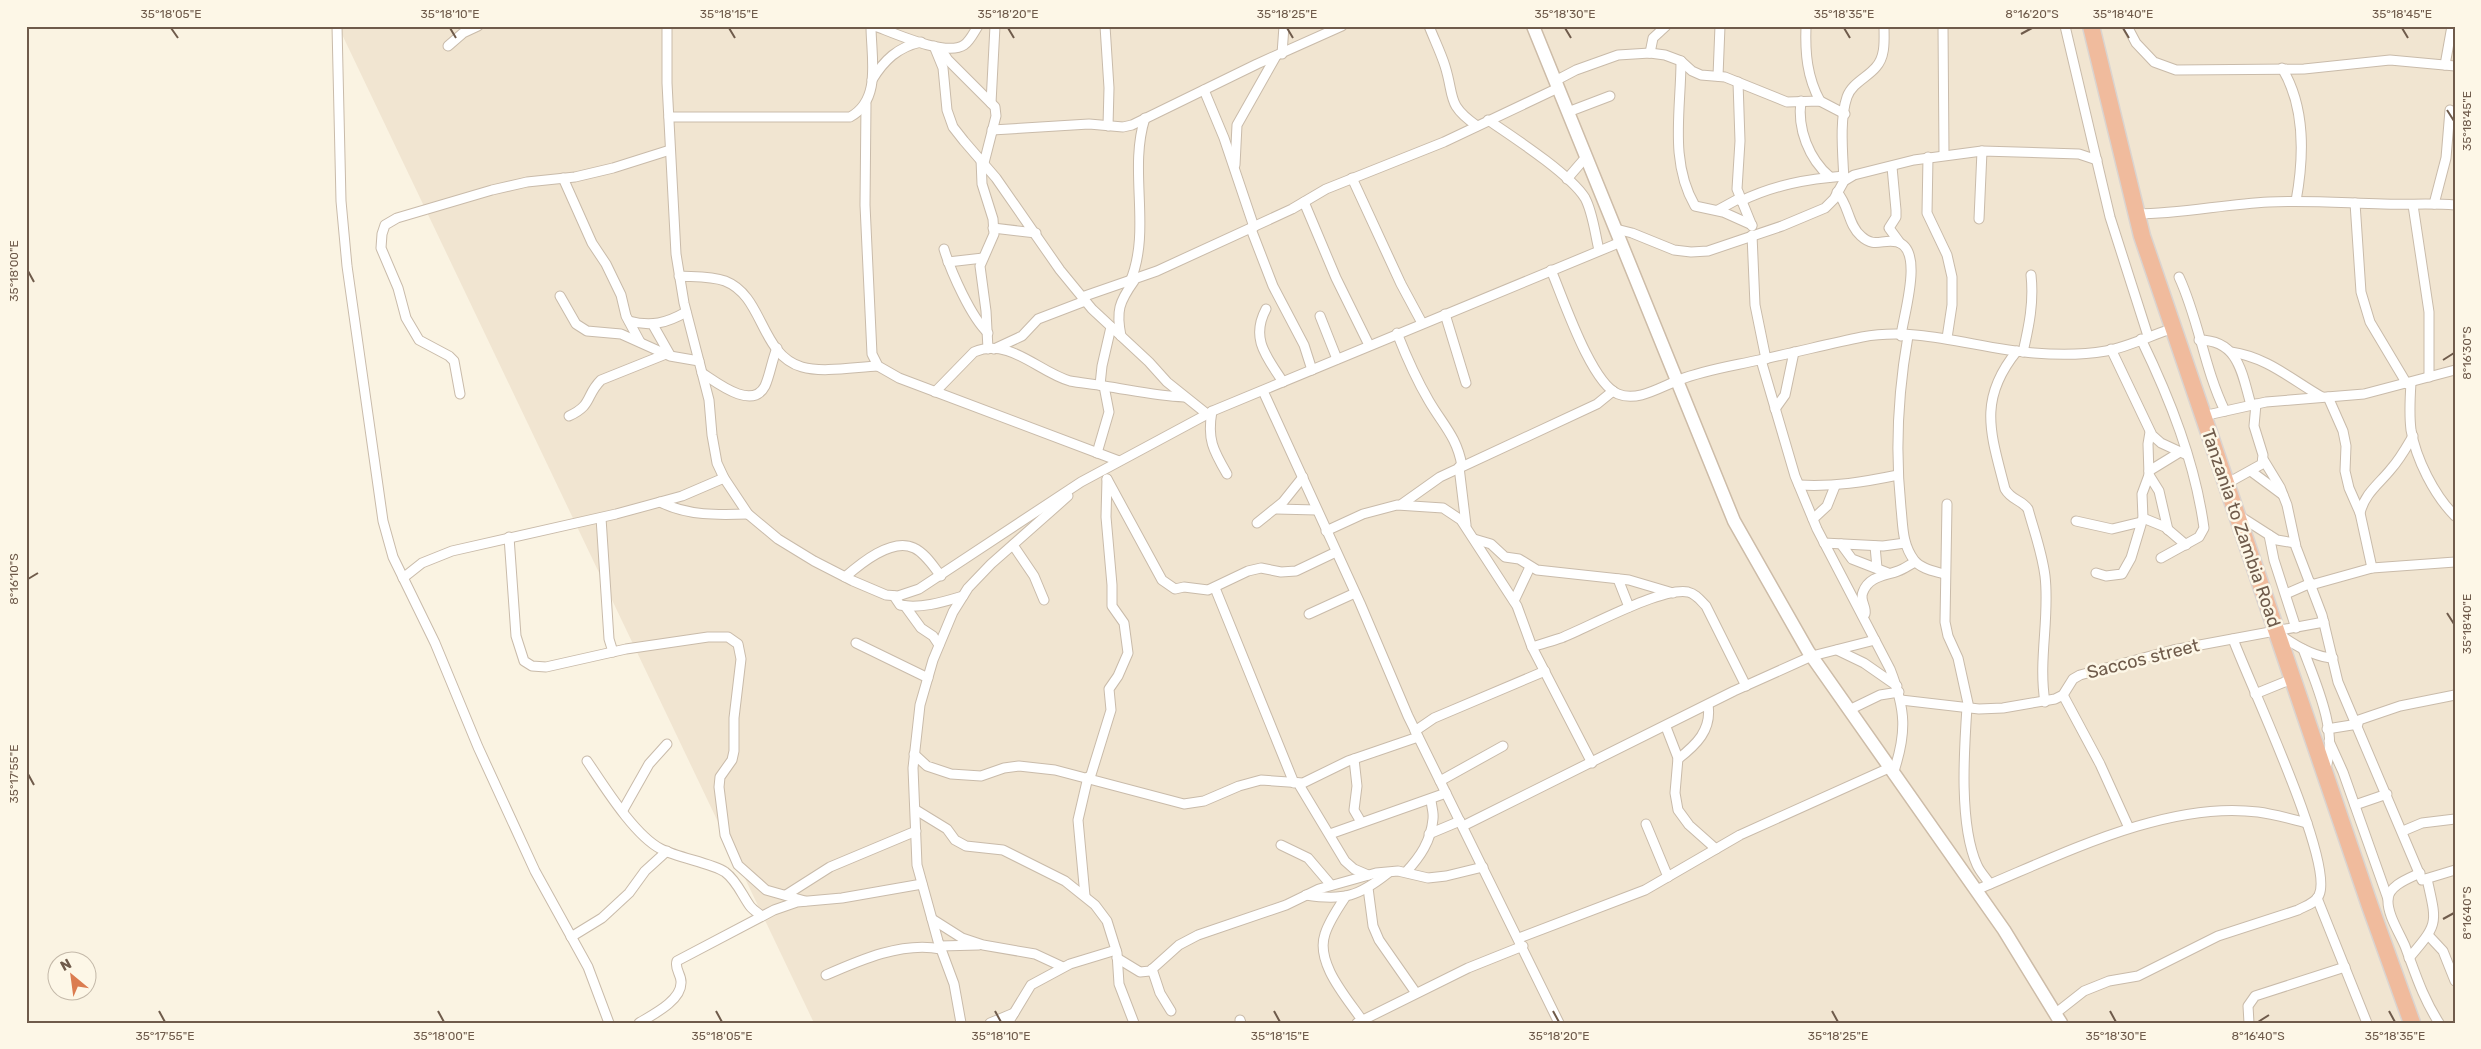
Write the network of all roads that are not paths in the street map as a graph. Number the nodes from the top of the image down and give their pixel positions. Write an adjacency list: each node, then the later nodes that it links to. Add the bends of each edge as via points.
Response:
1 (338, 26): 202 (street, via 339,178 347,266 383,521 392,557)
2 (478, 26): 24 (street)
3 (667, 26): 44 (street)
4 (873, 26): 23 (street); 32 (street)
5 (978, 26): 25 (street, via 965,44 954,48)
6 (995, 26): 39 (street)
7 (1105, 26): 47 (street)
8 (1284, 26): 27 (street)
9 (1342, 26): 27 (street)
10 (1428, 26): 48 (street, via 1445,66 1453,102 1457,110)
11 (1533, 26): 34 (street)
12 (1652, 26): 22 (street)
13 (1666, 26): 22 (street)
14 (1720, 26): 31 (street)
15 (1806, 26): 38 (street, via 1807,64 1811,85)
16 (1884, 26): 43 (street, via 1882,57 1877,67 1847,96)
17 (1943, 26): 52 (street)
18 (2065, 26): 55 (street)
19 (2091, 26): 73 (highway, Tanzania to Zambia Road)
20 (2127, 26): 30 (street, via 2136,43 2154,62 2176,70)
21 (2452, 26): 29 (street)
22 (1653, 38): 26 (street)
23 (921, 42): 25 (street); 32 (street, via 890,56)
24 (448, 46)
25 (937, 47): 39 (street); 56 (street, via 943,68 947,110 953,127)
26 (1650, 53): 28 (street); 34 (street, via 1618,54 1576,70)
27 (1279, 55): 35 (street); 58 (street, via 1237,125)
28 (1681, 61): 31 (street, via 1701,75); 72 (street, via 1679,168 1695,206)
29 (2450, 66): 30 (street, via 2390,60 2304,69)
30 (2282, 68): 66 (street, via 2293,87 2300,115 2300,179)
31 (1718, 76): 33 (street)
32 (872, 80): 40 (street)
33 (1738, 82): 37 (street, via 1788,102); 65 (street, via 1740,150 1737,190)
34 (1557, 84): 42 (street); 46 (street)
35 (1204, 90): 45 (street); 58 (street)
36 (1610, 96): 42 (street)
37 (1801, 101): 38 (street); 59 (street, via 1800,111 1810,153 1814,162)
38 (1820, 101): 43 (street)
39 (991, 103): 49 (street, via 996,116)
40 (866, 104): 44 (street, via 850,117 836,119); 121 (street, via 865,205 870,321 872,354)
41 (2450, 110): 70 (street, via 2447,149)
42 (1568, 112): 54 (street)
43 (1845, 114): 62 (street, via 1842,141)
44 (669, 117): 50 (street)
45 (1145, 118): 47 (street, via 1123,127); 90 (street, via 1138,147 1138,256)
46 (1488, 120): 48 (street); 63 (street, via 1530,148)
47 (1108, 126): 49 (street, via 1090,124)
48 (1477, 126): 61 (street)
49 (992, 130): 56 (street)
50 (670, 150): 60 (street, via 613,168); 88 (street)
51 (1982, 151): 52 (street); 55 (street, via 2079,154); 74 (street)
52 (1944, 155): 53 (street)
53 (1928, 157): 57 (street); 106 (street, via 1927,213 1947,255 1952,277)
54 (1586, 158): 63 (street); 77 (street)
55 (2097, 160): 107 (street)
56 (983, 161): 75 (street, via 982,184); 79 (street)
57 (1892, 167): 62 (street); 81 (street, via 1896,217 1889,228)
58 (1235, 170): 76 (street)
59 (1830, 177): 62 (street); 65 (street, via 1808,178)
60 (563, 178): 97 (street, via 592,243 621,295); 134 (street, via 492,190 397,218 386,225 381,248 398,288 406,318 418,340 454,361)
61 (1352, 178): 67 (street); 98 (street)
62 (1844, 179): 64 (street)
63 (1568, 180): 83 (street, via 1586,199)
64 (1837, 192): 78 (street, via 1825,208); 81 (street, via 1859,235 1874,244)
65 (1740, 200): 72 (street); 78 (street)
66 (2296, 201): 68 (street); 73 (street)
67 (1304, 202): 76 (street); 110 (street)
68 (2355, 202): 69 (street); 129 (street, via 2361,292 2370,322)
69 (2413, 204): 70 (street); 125 (street, via 2429,312)
70 (2434, 204): 71 (street)
71 (2455, 205)
72 (1718, 210): 78 (street)
73 (2137, 214): 101 (highway, Tanzania to Zambia Road)
74 (1980, 219)
75 (993, 228): 79 (street); 84 (street, via 994,234)
76 (1252, 228): 90 (street); 122 (street, via 1273,286 1304,345)
77 (1616, 229): 78 (street, via 1674,250 1691,252 1726,246); 80 (street)
78 (1753, 231): 119 (street, via 1755,305)
79 (1036, 232): 92 (street, via 1060,270)
80 (1621, 242): 83 (street); 126 (street)
81 (1900, 243): 105 (street, via 1910,254 1912,274)
82 (944, 249): 85 (street)
83 (1599, 250): 86 (street)
84 (983, 258): 85 (street); 102 (street, via 980,266)
85 (948, 262): 102 (street, via 974,315)
86 (1551, 270): 95 (street); 132 (street, via 1594,371)
87 (2030, 275): 115 (street, via 2031,311)
88 (679, 276): 94 (street); 111 (street, via 715,279 738,288 751,303)
89 (2178, 277): 108 (street, via 2192,309)
90 (1132, 281): 92 (street); 104 (street, via 1119,306)
91 (560, 296): 109 (street, via 576,324 588,331 621,334)
92 (1084, 299): 100 (street); 112 (street, via 1038,319 1022,336)
93 (1266, 309): 127 (street, via 1258,328 1260,338 1266,357)
94 (686, 312): 99 (street); 120 (street)
95 (1445, 314): 98 (street); 128 (street)
96 (1320, 316): 118 (street)
97 (629, 321): 99 (street); 109 (street)
98 (1422, 323): 103 (street)
99 (653, 325): 117 (street)
100 (1110, 327): 104 (street); 130 (street, via 1102,366)
101 (2174, 328): 107 (street); 142 (highway, Tanzania to Zambia Road)
102 (988, 333): 112 (street)
103 (1397, 333): 110 (street); 149 (street, via 1427,398 1459,448)
104 (1122, 336): 135 (street)
105 (1904, 336): 106 (street); 114 (street, via 1865,337); 154 (street)
106 (1947, 338): 115 (street)
107 (2144, 338): 113 (street); 146 (street, via 2167,393)
108 (2199, 340): 116 (street, via 2214,340); 139 (street, via 2214,389)
109 (640, 342): 117 (street)
110 (1369, 345): 118 (street)
111 (777, 348): 121 (street, via 801,367); 124 (street, via 764,388 757,393 740,396)
112 (991, 349): 130 (street, via 1013,352 1068,380); 133 (street, via 974,352)
113 (2111, 350): 115 (street); 143 (street)
114 (1794, 352): 119 (street); 138 (street, via 1785,395)
115 (2020, 352): 238 (street, via 1998,376 1989,422 2005,489 2010,498 2028,509 2041,551 2045,576 2042,670)
116 (2231, 352): 136 (street, via 2276,367); 137 (street)
117 (668, 355): 120 (street); 141 (street, via 601,380 586,406)
118 (1337, 359): 122 (street)
119 (1763, 359): 126 (street); 138 (street)
120 (699, 361): 124 (street)
121 (878, 366): 133 (street)
122 (1312, 370): 127 (street)
123 (2455, 370): 125 (street)
124 (702, 373): 156 (street, via 717,463)
125 (2429, 377): 129 (street)
126 (1678, 380): 132 (street, via 1656,391 1636,395); 228 (street, via 1734,521)
127 (1283, 382): 131 (street)
128 (1466, 383)
129 (2409, 383): 136 (street, via 2364,394); 144 (street)
130 (1102, 386): 135 (street); 145 (street, via 1109,412)
131 (1263, 390): 140 (street); 155 (street)
132 (1613, 391): 149 (street, via 1597,404)
133 (935, 392): 145 (street)
134 (460, 394)
135 (1184, 397): 140 (street)
136 (2325, 397): 137 (street); 168 (street, via 2343,431 2348,488)
137 (2253, 405): 139 (street); 147 (street)
138 (1775, 409): 160 (street)
139 (2225, 411): 142 (street)
140 (1209, 412): 148 (street); 153 (street, via 1210,441)
141 (569, 416)
142 (2203, 416): 159 (highway, Tanzania to Zambia Road)
143 (2150, 432): 146 (street, via 2161,443); 152 (street)
144 (2413, 436): 168 (street, via 2389,471 2372,488); 171 (street, via 2425,470)
145 (1097, 453): 148 (street)
146 (2184, 453): 152 (street); 188 (street, via 2204,528 2199,537)
147 (2262, 459): 151 (street, via 2262,464); 162 (street)
148 (1119, 461): 150 (street)
149 (1461, 466): 164 (street); 177 (street)
150 (1102, 470): 157 (street); 158 (street)
151 (2252, 472): 159 (street); 162 (street)
152 (2149, 473): 174 (street, via 2142,494); 178 (street, via 2159,491)
153 (1228, 474)
154 (1898, 475): 161 (street); 184 (street)
155 (1303, 477): 166 (street); 167 (street)
156 (724, 478): 163 (street); 169 (street)
157 (1086, 479): 187 (street); 200 (street)
158 (1107, 479): 205 (street, via 1163,583 1175,588); 256 (street, via 1112,606 1124,623 1128,653 1109,689 1111,710)
159 (2226, 484): 170 (highway, Tanzania to Zambia Road)
160 (1799, 485): 161 (street); 173 (street)
161 (1836, 486): 173 (street, via 1827,506)
162 (2283, 495): 185 (street)
163 (660, 502): 169 (street, via 685,512); 172 (street)
164 (1402, 504): 177 (street, via 1443,508); 179 (street, via 1363,514)
165 (1947, 504): 198 (street)
166 (1276, 509): 167 (street); 176 (street)
167 (1317, 510): 179 (street)
168 (2360, 513): 196 (street)
169 (748, 514): 201 (street, via 778,540)
170 (2236, 514): 180 (street); 219 (highway, Tanzania to Zambia Road)
171 (2455, 516)
172 (601, 518): 181 (street); 227 (street, via 609,638)
173 (1813, 519): 183 (street)
174 (2142, 520): 175 (street, via 2112,529); 178 (street); 199 (street, via 2131,558 2122,574)
175 (2076, 521)
176 (1256, 523)
177 (1467, 528): 182 (street)
178 (2168, 530): 188 (street)
179 (1326, 531): 190 (street)
180 (2269, 535): 185 (street); 208 (street)
181 (509, 537): 202 (street, via 452,551 422,563); 227 (street, via 516,636 524,661 532,666 546,667)
182 (1474, 539): 194 (street, via 1490,544 1505,557 1519,559); 212 (street)
183 (1824, 543): 186 (street); 216 (street)
184 (1905, 543): 189 (street); 192 (street)
185 (2295, 543): 204 (street)
186 (1841, 544): 189 (street); 195 (street, via 1852,559)
187 (1013, 545): 210 (street, via 991,564); 211 (street, via 1034,576)
188 (2186, 545): 191 (street)
189 (1875, 546): 195 (street)
190 (1336, 552): 205 (street, via 1296,571 1261,568 1248,571); 206 (street)
191 (2161, 558)
192 (1915, 562): 197 (street); 198 (street)
193 (2455, 562): 196 (street)
194 (1530, 567): 203 (street, via 1546,572); 212 (street)
195 (1877, 568): 197 (street)
196 (2372, 568): 204 (street)
197 (1888, 574): 216 (street, via 1877,576 1863,590 1866,610)
198 (1944, 574): 240 (street, via 1945,622 1958,658)
199 (2096, 574)
200 (941, 576): 201 (street, via 920,551 904,546 871,556); 209 (street, via 908,594)
201 (845, 577): 209 (street)
202 (403, 578): 300 (street, via 535,871)
203 (1618, 578): 207 (street); 214 (street)
204 (2311, 584): 208 (street); 217 (street)
205 (1216, 588): 258 (street)
206 (1355, 593): 215 (street); 245 (street)
207 (1673, 593): 214 (street); 233 (street, via 1686,592 1706,606)
208 (2286, 594): 218 (street)
209 (894, 596): 213 (street, via 895,601)
210 (964, 596): 213 (street, via 927,605); 223 (street, via 953,612)
211 (1044, 600)
212 (1514, 601): 224 (street)
213 (905, 606): 223 (street)
214 (1629, 607): 224 (street, via 1561,638)
215 (1309, 614)
216 (1863, 617): 221 (street)
217 (2324, 622): 218 (street, Saccos street); 229 (street)
218 (2296, 628): 219 (street, Saccos street)
219 (2276, 632): 220 (street, Saccos street); 225 (street); 232 (highway, Tanzania to Zambia Road)
220 (2233, 639): 235 (street, Saccos street, via 2173,650 2080,675); 236 (street)
221 (1875, 640): 226 (street); 234 (street)
222 (856, 644): 231 (street)
223 (939, 645): 231 (street)
224 (1532, 647): 230 (street)
225 (2303, 649): 229 (street); 244 (street)
226 (1837, 650): 228 (street); 234 (street, via 1864,663)
227 (613, 652): 290 (street, via 720,636 738,644 741,659 734,718 734,751 732,760 720,777 719,787 725,835 738,865 766,890)
228 (1812, 656): 233 (street); 241 (street)
229 (2333, 658): 242 (street, via 2338,682)
230 (1544, 671): 245 (street, via 1434,718); 253 (street)
231 (928, 678): 249 (street, via 920,705)
232 (2292, 679): 236 (street); 255 (highway, Tanzania to Zambia Road)
233 (1746, 686): 239 (street)
234 (1899, 692): 240 (street, Saccos street); 241 (street, via 1880,695); 254 (street, via 1905,719 1902,747)
235 (2063, 694): 238 (street, Saccos street); 270 (street)
236 (2255, 694): 267 (street, via 2300,799)
237 (2455, 696): 242 (street, via 2400,706)
238 (2045, 702): 240 (street, Saccos street, via 2003,708)
239 (1708, 705): 243 (street); 251 (street, via 1706,729)
240 (1968, 708): 286 (street, via 1965,794 1968,821 1972,851)
241 (1849, 710): 254 (street)
242 (2357, 722): 244 (street); 260 (street)
243 (1666, 727): 251 (street); 253 (street)
244 (2327, 729): 246 (street)
245 (1416, 734): 250 (street); 257 (street)
246 (2329, 741): 255 (street, via 2330,755); 262 (street)
247 (667, 744): 263 (street, via 648,764)
248 (1503, 746): 257 (street)
249 (914, 754): 256 (street, via 927,766 951,774 981,776 1019,766); 264 (street)
250 (1354, 759): 258 (street, via 1321,776); 266 (street, via 1357,786 1354,810)
251 (1678, 759): 276 (street, via 1675,793 1678,810 1689,825)
252 (587, 761): 263 (street)
253 (1592, 763): 268 (street)
254 (1891, 771): 276 (street, via 1740,834); 289 (street)
255 (2324, 771): 325 (highway, Tanzania to Zambia Road)
256 (1089, 778): 258 (street, via 1184,804 1204,801 1261,780); 292 (street, via 1078,820)
257 (1440, 781): 259 (street)
258 (1296, 783): 273 (street)
259 (1446, 793): 261 (street); 268 (street)
260 (2387, 794): 262 (street); 272 (street)
261 (1430, 799): 266 (street); 274 (street, via 1434,818)
262 (2355, 805): 295 (street)
263 (622, 810): 277 (street, via 650,842)
264 (916, 810): 271 (street); 292 (street, via 966,846 1003,850 1065,881)
265 (2455, 819): 272 (street, via 2422,823)
266 (1361, 822): 273 (street)
267 (2306, 823): 270 (street, via 2258,812 2214,811); 294 (street, via 2322,885)
268 (1462, 824): 274 (street); 278 (street)
269 (1646, 824): 284 (street)
270 (2129, 828): 286 (street)
271 (916, 831): 285 (street, via 917,865); 290 (street, via 830,867)
272 (2403, 831): 283 (street)
273 (1330, 834): 282 (street, via 1345,860 1354,869)
274 (1429, 834): 281 (street, via 1424,851)
275 (1281, 845): 287 (street, via 1308,858)
276 (1716, 849): 284 (street)
277 (667, 851): 297 (street, via 728,874 750,907); 300 (street, via 645,870 629,893 602,918)
278 (1483, 867): 281 (street, via 1428,878); 301 (street)
279 (2455, 870): 283 (street)
280 (1389, 872): 281 (street); 282 (street); 288 (street)
281 (1406, 872)
282 (1368, 875): 287 (street)
283 (2423, 876): 295 (street, via 2401,883); 299 (street, via 2434,922)
284 (1668, 877): 301 (street, via 1645,890)
285 (922, 884): 296 (street); 298 (street)
286 (1990, 884): 289 (street)
287 (1330, 886): 291 (street)
288 (1368, 888): 293 (street); 311 (street, via 1378,940)
289 (1976, 890): 314 (street)
290 (786, 895): 296 (street)
291 (1306, 895): 293 (street, via 1331,899); 308 (street, via 1198,935 1179,945)
292 (1085, 896): 304 (street, via 1107,921)
293 (1346, 896): 315 (street, via 1324,935 1323,953)
294 (2317, 898): 306 (street); 314 (street, via 2298,910 2218,936 2138,976 2109,981 2084,991)
295 (2388, 899): 305 (street)
296 (805, 901): 297 (street)
297 (762, 916): 317 (street, via 677,961 682,982 679,991 672,1000)
298 (932, 919): 302 (street, via 962,938); 303 (street)
299 (2429, 936): 305 (street); 310 (street, via 2443,951)
300 (571, 937): 316 (street, via 588,967)
301 (1521, 942): 311 (street); 322 (street)
302 (981, 945): 303 (street); 307 (street, via 1035,954)
303 (940, 948): 309 (street, via 897,950); 318 (street, via 954,984)
304 (1116, 954): 307 (street); 308 (street, via 1140,972); 321 (street, via 1119,984)
305 (2409, 958): 326 (street, via 2418,985)
306 (2345, 967): 323 (street, via 2255,996 2248,1006); 324 (street)
307 (1063, 968): 313 (street, via 1031,985)
308 (1152, 969): 312 (street, via 1160,993)
309 (826, 974)
310 (2455, 981)
311 (1416, 993): 315 (street)
312 (1171, 1011)
313 (1014, 1013): 319 (street); 320 (street)
314 (2058, 1018)
315 (1360, 1021)
316 (610, 1023)
317 (639, 1023)
318 (961, 1023)
319 (990, 1023)
320 (1008, 1023)
321 (1134, 1023)
322 (1559, 1023)
323 (2249, 1023)
324 (2367, 1023)
325 (2412, 1023)
326 (2438, 1023)

